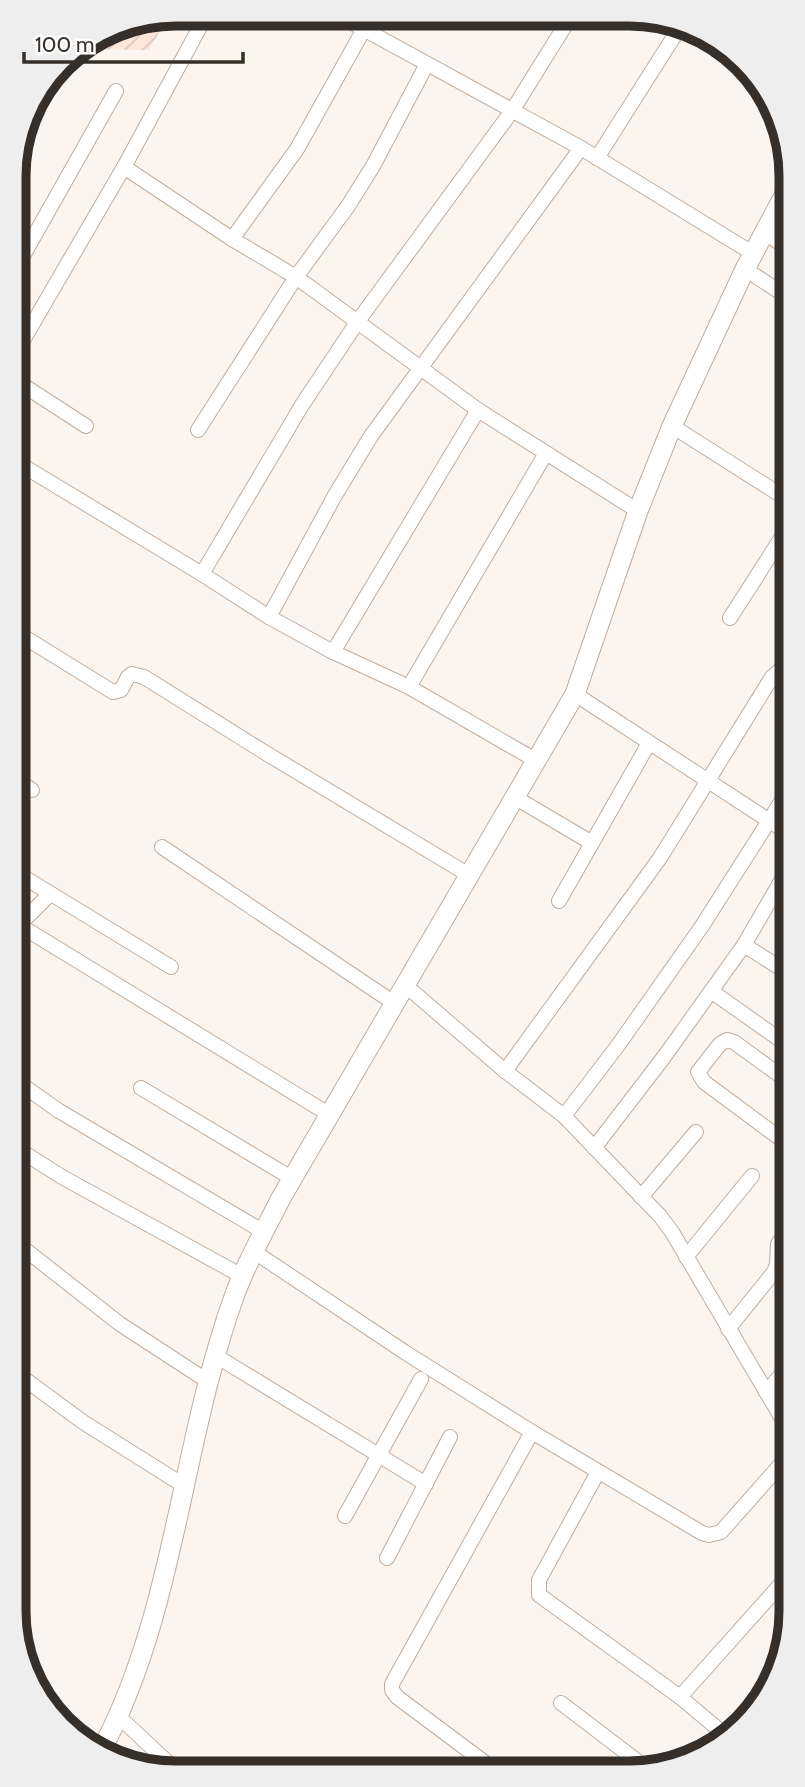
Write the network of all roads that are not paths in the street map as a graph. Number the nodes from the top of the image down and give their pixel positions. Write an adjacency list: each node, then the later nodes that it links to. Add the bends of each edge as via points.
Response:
1 (565, 26): 8 (street)
2 (200, 27): 11 (street)
3 (360, 27): 4 (street)
4 (365, 29): 6 (street); 14 (street, via 296,149)
5 (676, 34): 10 (street)
6 (427, 64): 8 (street); 18 (street, via 373,166)
7 (117, 91): 16 (street)
8 (512, 111): 9 (street); 20 (street)
9 (581, 148): 10 (street); 22 (street)
10 (597, 158): 17 (street)
11 (124, 167): 14 (street); 21 (street)
12 (779, 206): 13 (street)
13 (765, 234): 15 (street); 17 (street)
14 (232, 239): 18 (street)
15 (779, 243)
16 (27, 249)
17 (750, 261): 19 (street); 26 (street)
18 (296, 277): 20 (street); 27 (street)
19 (779, 289)
20 (358, 321): 22 (street); 33 (street, via 302,405)
21 (27, 334)
22 (420, 368): 24 (street); 34 (street, via 334,497)
23 (27, 388): 25 (street)
24 (478, 410): 28 (street); 37 (street)
25 (86, 426)
26 (673, 426): 30 (street); 31 (street)
27 (198, 430)
28 (546, 453): 31 (street); 39 (street)
29 (27, 468): 33 (street)
30 (779, 494)
31 (638, 511): 40 (street)
32 (779, 542): 35 (street)
33 (202, 574): 34 (street)
34 (269, 617): 37 (street)
35 (730, 618)
36 (27, 639): 52 (street, via 113,692 132,674 144,677)
37 (333, 652): 39 (street)
38 (779, 671): 43 (street)
39 (408, 687): 42 (street)
40 (575, 694): 41 (street); 42 (street)
41 (649, 743): 43 (street); 50 (street)
42 (537, 761): 46 (street)
43 (709, 782): 48 (street); 66 (street, via 660,858)
44 (27, 786): 45 (street)
45 (32, 790)
46 (516, 798): 50 (street); 52 (street)
47 (779, 805): 48 (street)
48 (768, 821): 49 (street); 71 (street, via 702,926)
49 (779, 827)
50 (592, 843): 56 (street)
51 (162, 847): 64 (street)
52 (470, 875): 62 (street)
53 (27, 879): 55 (street)
54 (779, 885): 59 (street)
55 (50, 894): 57 (street); 60 (street)
56 (558, 901)
57 (26, 918)
58 (26, 931): 70 (street)
59 (744, 945): 61 (street); 63 (street)
60 (171, 967)
61 (778, 967)
62 (405, 985): 64 (street); 66 (street)
63 (711, 991): 65 (street); 74 (street)
64 (394, 1003): 70 (street)
65 (778, 1039)
66 (505, 1071): 71 (street)
67 (778, 1075): 73 (street, via 729,1040 723,1041 698,1072 704,1082)
68 (26, 1088): 79 (street)
69 (141, 1088): 77 (street)
70 (330, 1115): 77 (street)
71 (564, 1116): 74 (street)
72 (696, 1132): 78 (street)
73 (778, 1137)
74 (594, 1148): 78 (street)
75 (26, 1154): 84 (street)
76 (752, 1176): 82 (street)
77 (293, 1179): 79 (street)
78 (641, 1196): 82 (street)
79 (264, 1232): 81 (street)
80 (26, 1250): 90 (street, via 120,1324)
81 (253, 1251): 84 (street); 93 (street)
82 (686, 1257): 85 (street)
83 (778, 1268): 85 (street)
84 (242, 1276): 86 (street)
85 (728, 1329): 91 (street)
86 (216, 1356): 90 (street); 95 (street)
87 (421, 1379): 95 (street)
88 (778, 1379): 91 (street)
89 (26, 1380): 99 (street)
90 (209, 1381): 99 (street)
91 (766, 1392): 92 (street)
92 (778, 1412)
93 (532, 1432): 97 (street); 110 (street, via 392,1684 397,1697)
94 (450, 1437): 98 (street)
95 (379, 1455): 98 (street); 100 (street)
96 (778, 1468): 97 (street, via 715,1535 685,1525)
97 (598, 1472): 103 (street, via 537,1590)
98 (426, 1484): 101 (street)
99 (183, 1485): 105 (street, via 153,1616)
100 (345, 1516)
101 (387, 1558)
102 (778, 1587): 103 (street)
103 (680, 1696): 106 (street)
104 (561, 1703): 109 (street)
105 (119, 1717): 107 (street); 108 (street)
106 (719, 1730)
107 (106, 1742)
108 (165, 1760)
109 (635, 1760)
110 (483, 1761)

